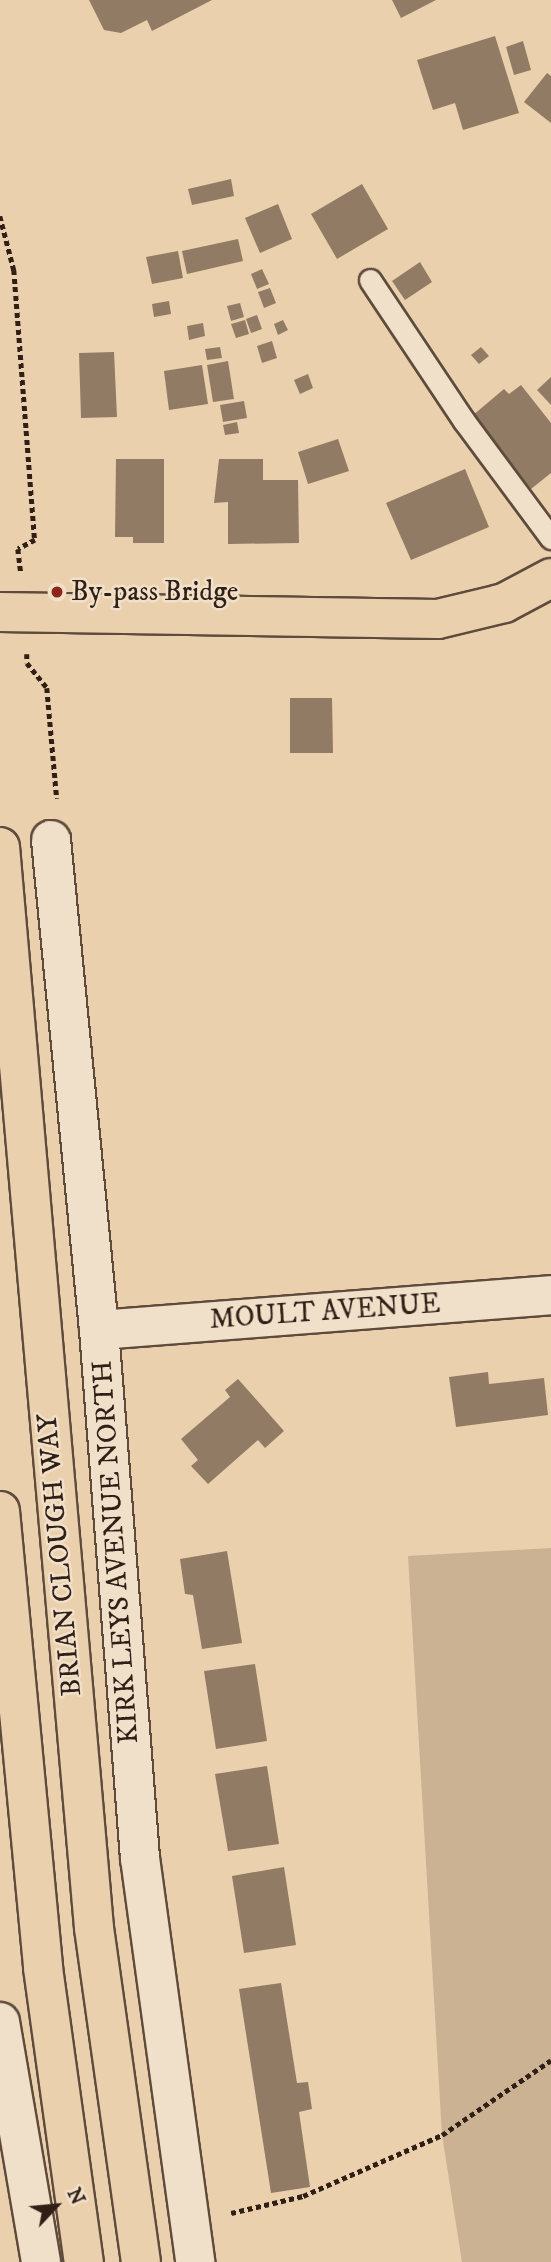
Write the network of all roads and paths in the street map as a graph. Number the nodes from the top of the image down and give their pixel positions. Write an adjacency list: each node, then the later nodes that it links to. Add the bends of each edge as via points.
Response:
1 (0, 216): 5 (path, via 14,270 35,540 18,549)
2 (370, 280): 3 (lane, via 464,421)
3 (551, 538)
4 (551, 578): 5 (main road, via 504,603 438,619)
5 (13, 613): 6 (path, via 27,663 47,688 59,812)
6 (51, 840): 9 (street, KIRK LEYS AVENUE NORTH)
7 (0, 846): 16 (main road, BRIAN CLOUGH WAY, via 94,1928)
8 (551, 1295): 9 (street, MOULT AVENUE)
9 (99, 1330): 13 (street, KIRK LEYS AVENUE NORTH, via 141,1858)
10 (0, 1511): 15 (main road, BRIAN CLOUGH WAY, via 43,1968)
11 (0, 2022): 14 (street)
12 (551, 2060): 13 (path, via 442,2135 303,2196)
13 (189, 2222): 17 (street, KIRK LEYS AVENUE NORTH)
14 (41, 2262)
15 (83, 2262)
16 (141, 2262)
17 (195, 2262)

